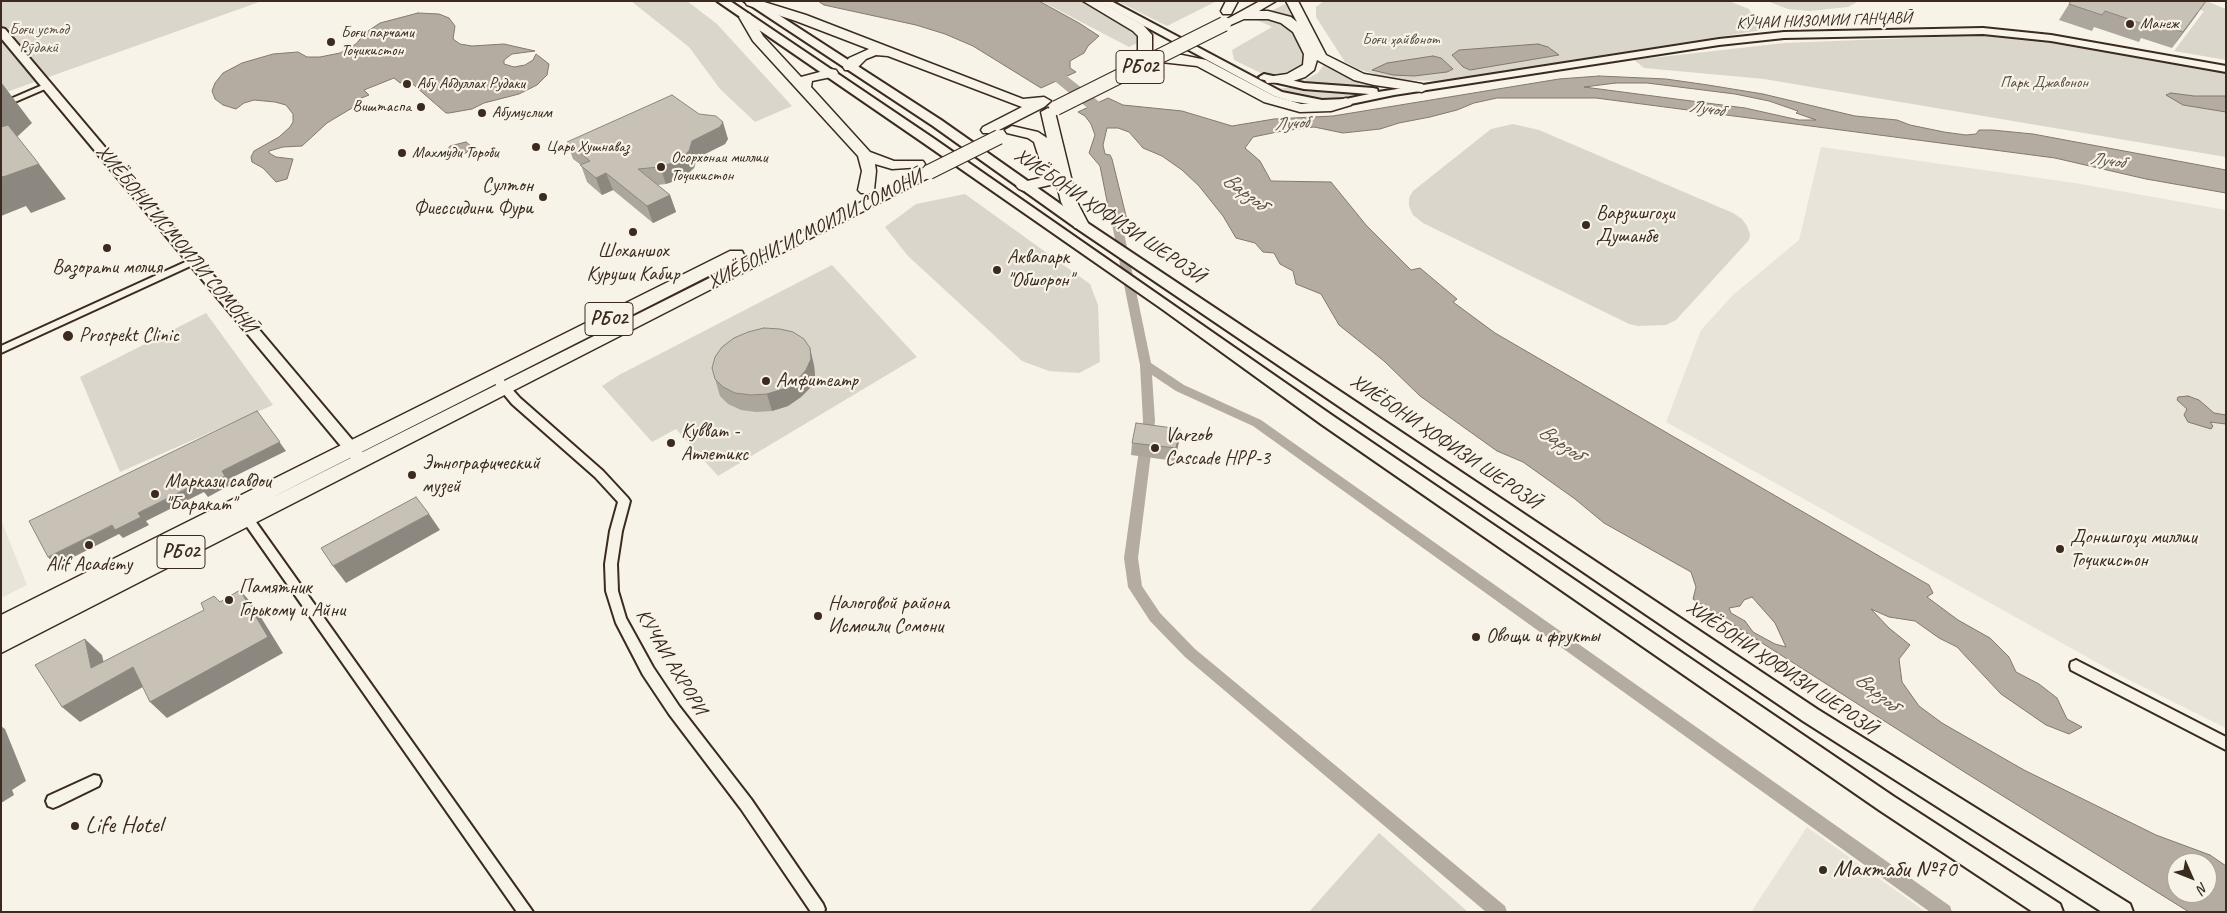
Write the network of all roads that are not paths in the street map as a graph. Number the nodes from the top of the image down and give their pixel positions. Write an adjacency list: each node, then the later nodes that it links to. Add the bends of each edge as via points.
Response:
1 (722, 1): 10 (main road, ХИЁБОНИ ҲОФИЗИ ШЕРОЗӢ)
2 (1089, 1): 13 (highway, via 1145,34)
3 (1247, 1): 8 (highway, ХИЁБОНИ ИСМОИЛИ СОМОНӢ / РБ02)
4 (1270, 1): 9 (highway, ХИЁБОНИ ИСМОИЛИ СОМОНӢ / РБ02)
5 (1292, 1): 14 (highway)
6 (750, 2): 12 (highway); 15 (main road, ХИЁБОНИ ҲОФИЗИ ШЕРОЗӢ)
7 (1104, 2): 18 (street)
8 (1228, 12): 9 (highway, ХИЁБОНИ ИСМОИЛИ СОМОНӢ / РБ02); 13 (highway, ХИЁБОНИ ИСМОИЛИ СОМОНӢ / РБ02, bridge); 13 (highway, ХИЁБОНИ ИСМОИЛИ СОМОНӢ / РБ02)
9 (1243, 15): 18 (highway, via 1268,15 1286,20 1298,30 1311,54 1309,67 1300,74)
10 (746, 17): 17 (main road, ХИЁБОНИ ҲОФИЗИ ШЕРОЗӢ); 21 (highway, via 758,38)
11 (1, 31): 20 (street, ХИЁБОНИ ИСМОИЛИ СОМОНӢ)
12 (888, 52): 15 (highway, via 875,51 861,56); 27 (highway)
13 (1151, 55): 24 (highway, via 1196,62 1269,99 1300,108 1314,109); 26 (highway, ХИЁБОНИ ИСМОИЛИ СОМОНӢ / РБ02, bridge)
14 (1321, 57): 19 (highway, via 1317,70); 22 (highway, via 1359,77)
15 (850, 67): 31 (main road, ХИЁБОНИ ҲОФИЗИ ШЕРОЗӢ, via 937,123)
16 (2226, 69): 22 (street, КӮЧАИ НИЗОМИИ ГАНҶАВӢ, via 2052,38 1983,31 1784,35)
17 (831, 73): 21 (highway, via 808,78 803,82); 37 (main road, ХИЁБОНИ ҲОФИЗИ ШЕРОЗӢ)
18 (1268, 83): 19 (highway); 24 (street, via 1290,98 1305,102)
19 (1290, 84): 23 (street)
20 (48, 86): 25 (street); 34 (street, ХИЁБОНИ ИСМОИЛИ СОМОНӢ)
21 (804, 87): 29 (highway)
22 (1422, 88): 23 (street, КӮЧАИ НИЗОМИИ ГАНҶАВӢ)
23 (1394, 92): 24 (street)
24 (1346, 102)
25 (1, 106)
26 (1050, 107): 27 (highway, ХИЁБОНИ ИСМОИЛИ СОМОНӢ / РБ02); 28 (highway, ХИЁБОНИ ИСМОИЛИ СОМОНӢ / РБ02); 33 (highway, via 1069,202)
27 (1020, 108): 28 (highway, ХИЁБОНИ ИСМОИЛИ СОМОНӢ / РБ02)
28 (1000, 132): 30 (highway, ХИЁБОНИ ИСМОИЛИ СОМОНӢ / РБ02, bridge); 31 (highway, via 1036,136 1041,140 1050,179)
29 (865, 154): 30 (highway, via 892,165); 32 (highway, via 869,171)
30 (924, 168): 32 (highway, ХИЁБОНИ ИСМОИЛИ СОМОНӢ / РБ02); 38 (highway, ХИЁБОНИ ИСМОИЛИ СОМОНӢ / РБ02)
31 (1024, 186): 33 (main road, ХИЁБОНИ ҲОФИЗИ ШЕРОЗӢ)
32 (866, 190): 38 (highway, ХИЁБОНИ ИСМОИЛИ СОМОНӢ / РБ02)
33 (1081, 225): 35 (main road, ХИЁБОНИ ҲОФИЗИ ШЕРОЗӢ)
34 (194, 261): 36 (street); 41 (street, ХИЁБОНИ ИСМОИЛИ СОМОНӢ)
35 (1263, 346): 37 (main road, via 1255,357); 39 (main road, ХИЁБОНИ ҲОФИЗИ ШЕРОЗӢ)
36 (1, 350)
37 (1242, 361): 40 (main road, ХИЁБОНИ ҲОФИЗИ ШЕРОЗӢ)
38 (499, 382): 41 (highway, ХИЁБОНИ ИСМОИЛИ СОМОНӢ / РБ02); 49 (street, КУЧАИ АХРОРИ, via 624,501 611,564 612,591 620,619 674,710 746,804)
39 (1316, 382): 40 (main road, via 1301,388); 52 (main road, ХИЁБОНИ ҲОФИЗИ ШЕРОЗӢ, via 1810,715)
40 (1295, 398): 51 (main road, ХИЁБОНИ ҲОФИЗИ ШЕРОЗӢ, via 1886,803)
41 (356, 454): 42 (highway, ХИЁБОНИ ИСМОИЛИ СОМОНӢ / РБ02); 43 (highway, ХИЁБОНИ ИСМОИЛИ СОМОНӢ / РБ02)
42 (247, 518): 44 (highway, ХИЁБОНИ ИСМОИЛИ СОМОНӢ / РБ02); 50 (street)
43 (1, 625)
44 (1, 644)
45 (2076, 666): 46 (street)
46 (2226, 744)
47 (94, 781): 48 (street)
48 (53, 801)
49 (818, 909)
50 (526, 912)
51 (2052, 912)
52 (2122, 912)

